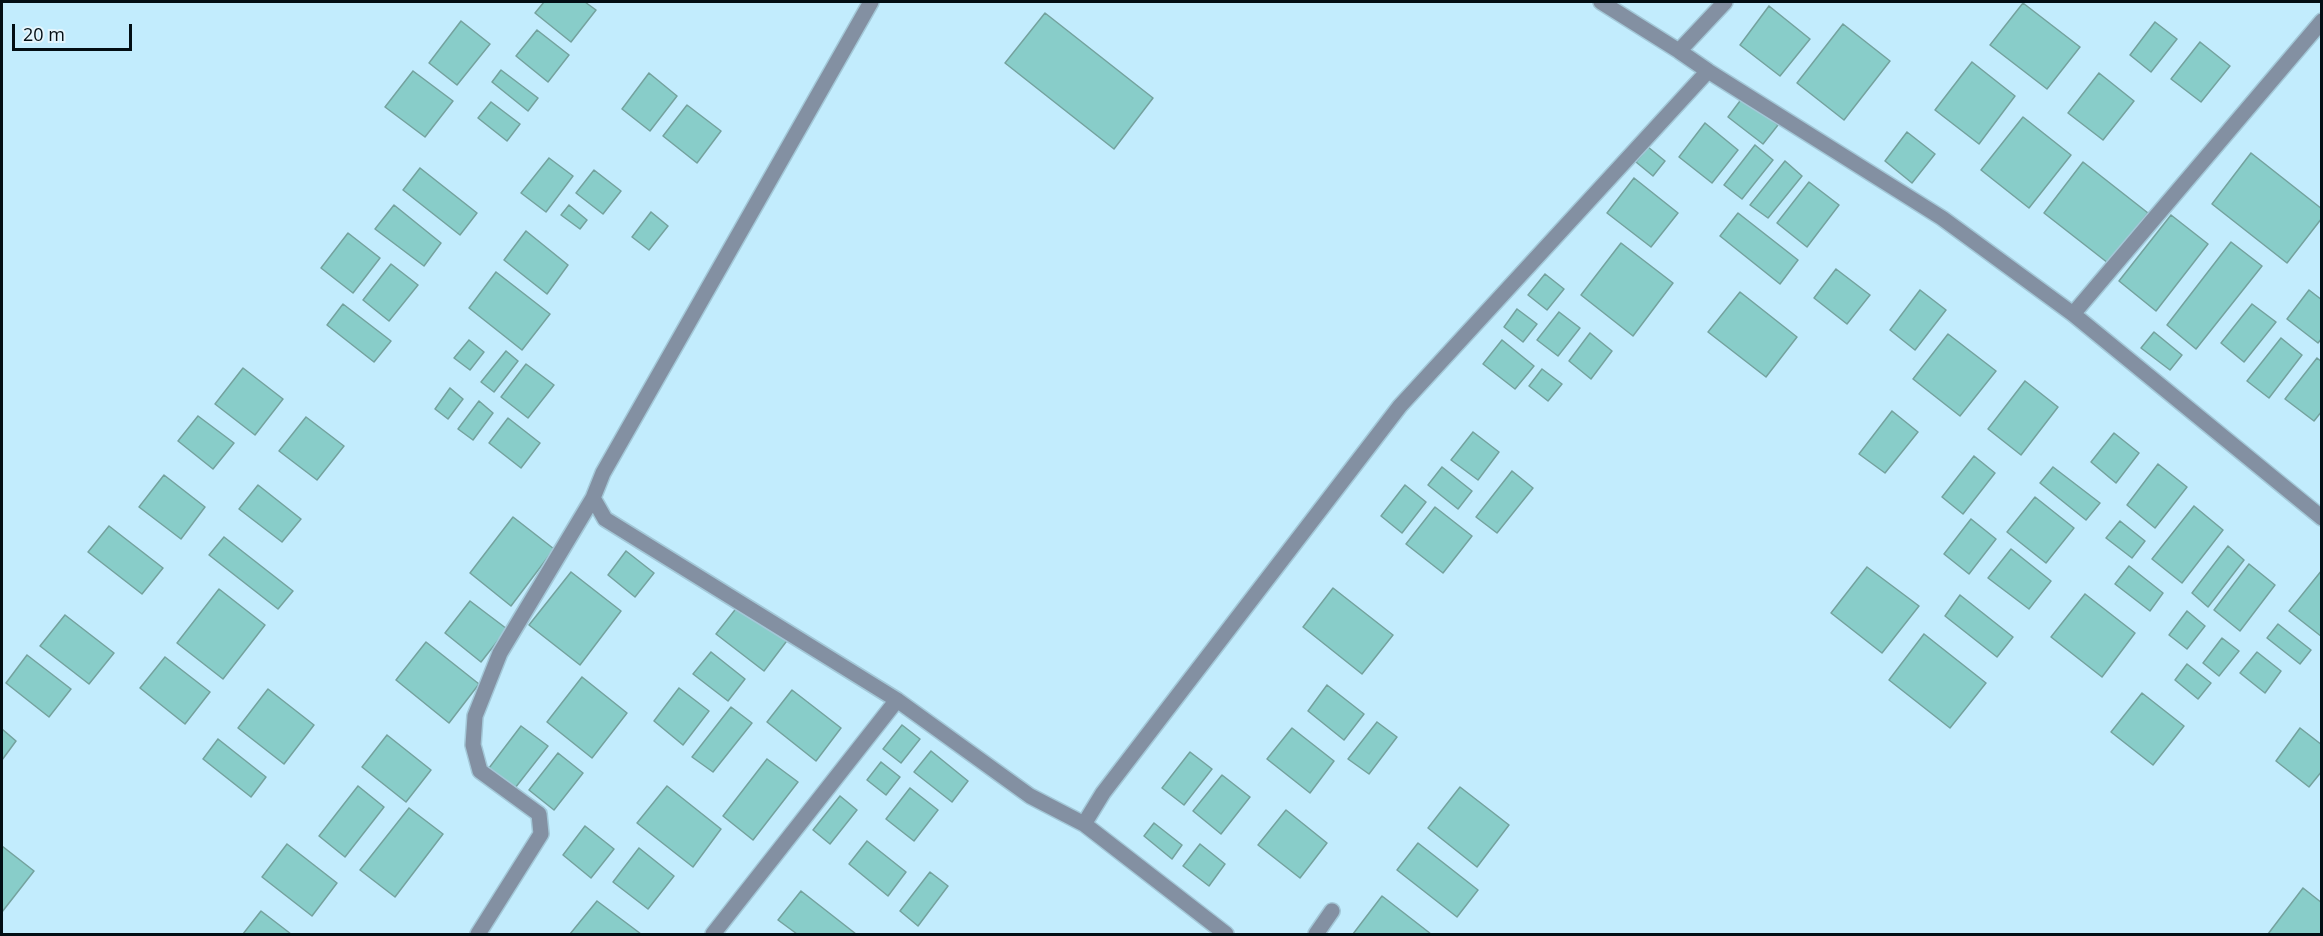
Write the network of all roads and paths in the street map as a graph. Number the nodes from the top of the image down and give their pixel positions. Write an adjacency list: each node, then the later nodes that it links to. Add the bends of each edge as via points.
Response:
1 (871, 2): 8 (street, via 603,473)
2 (1601, 2): 5 (street)
3 (1725, 2): 5 (street)
4 (2322, 21): 7 (street)
5 (1679, 51): 6 (street)
6 (1708, 72): 7 (street, via 1942,218); 11 (street, via 1400,406 1103,793)
7 (2073, 314): 9 (street)
8 (593, 498): 10 (street, via 605,519); 13 (street, via 500,653 475,716 473,745 480,771 539,814 541,834)
9 (2322, 518)
10 (897, 700): 11 (street, via 1030,796); 14 (street)
11 (1084, 824): 15 (street)
12 (1332, 911): 16 (street)
13 (478, 934)
14 (713, 934)
15 (1226, 934)
16 (1316, 934)

